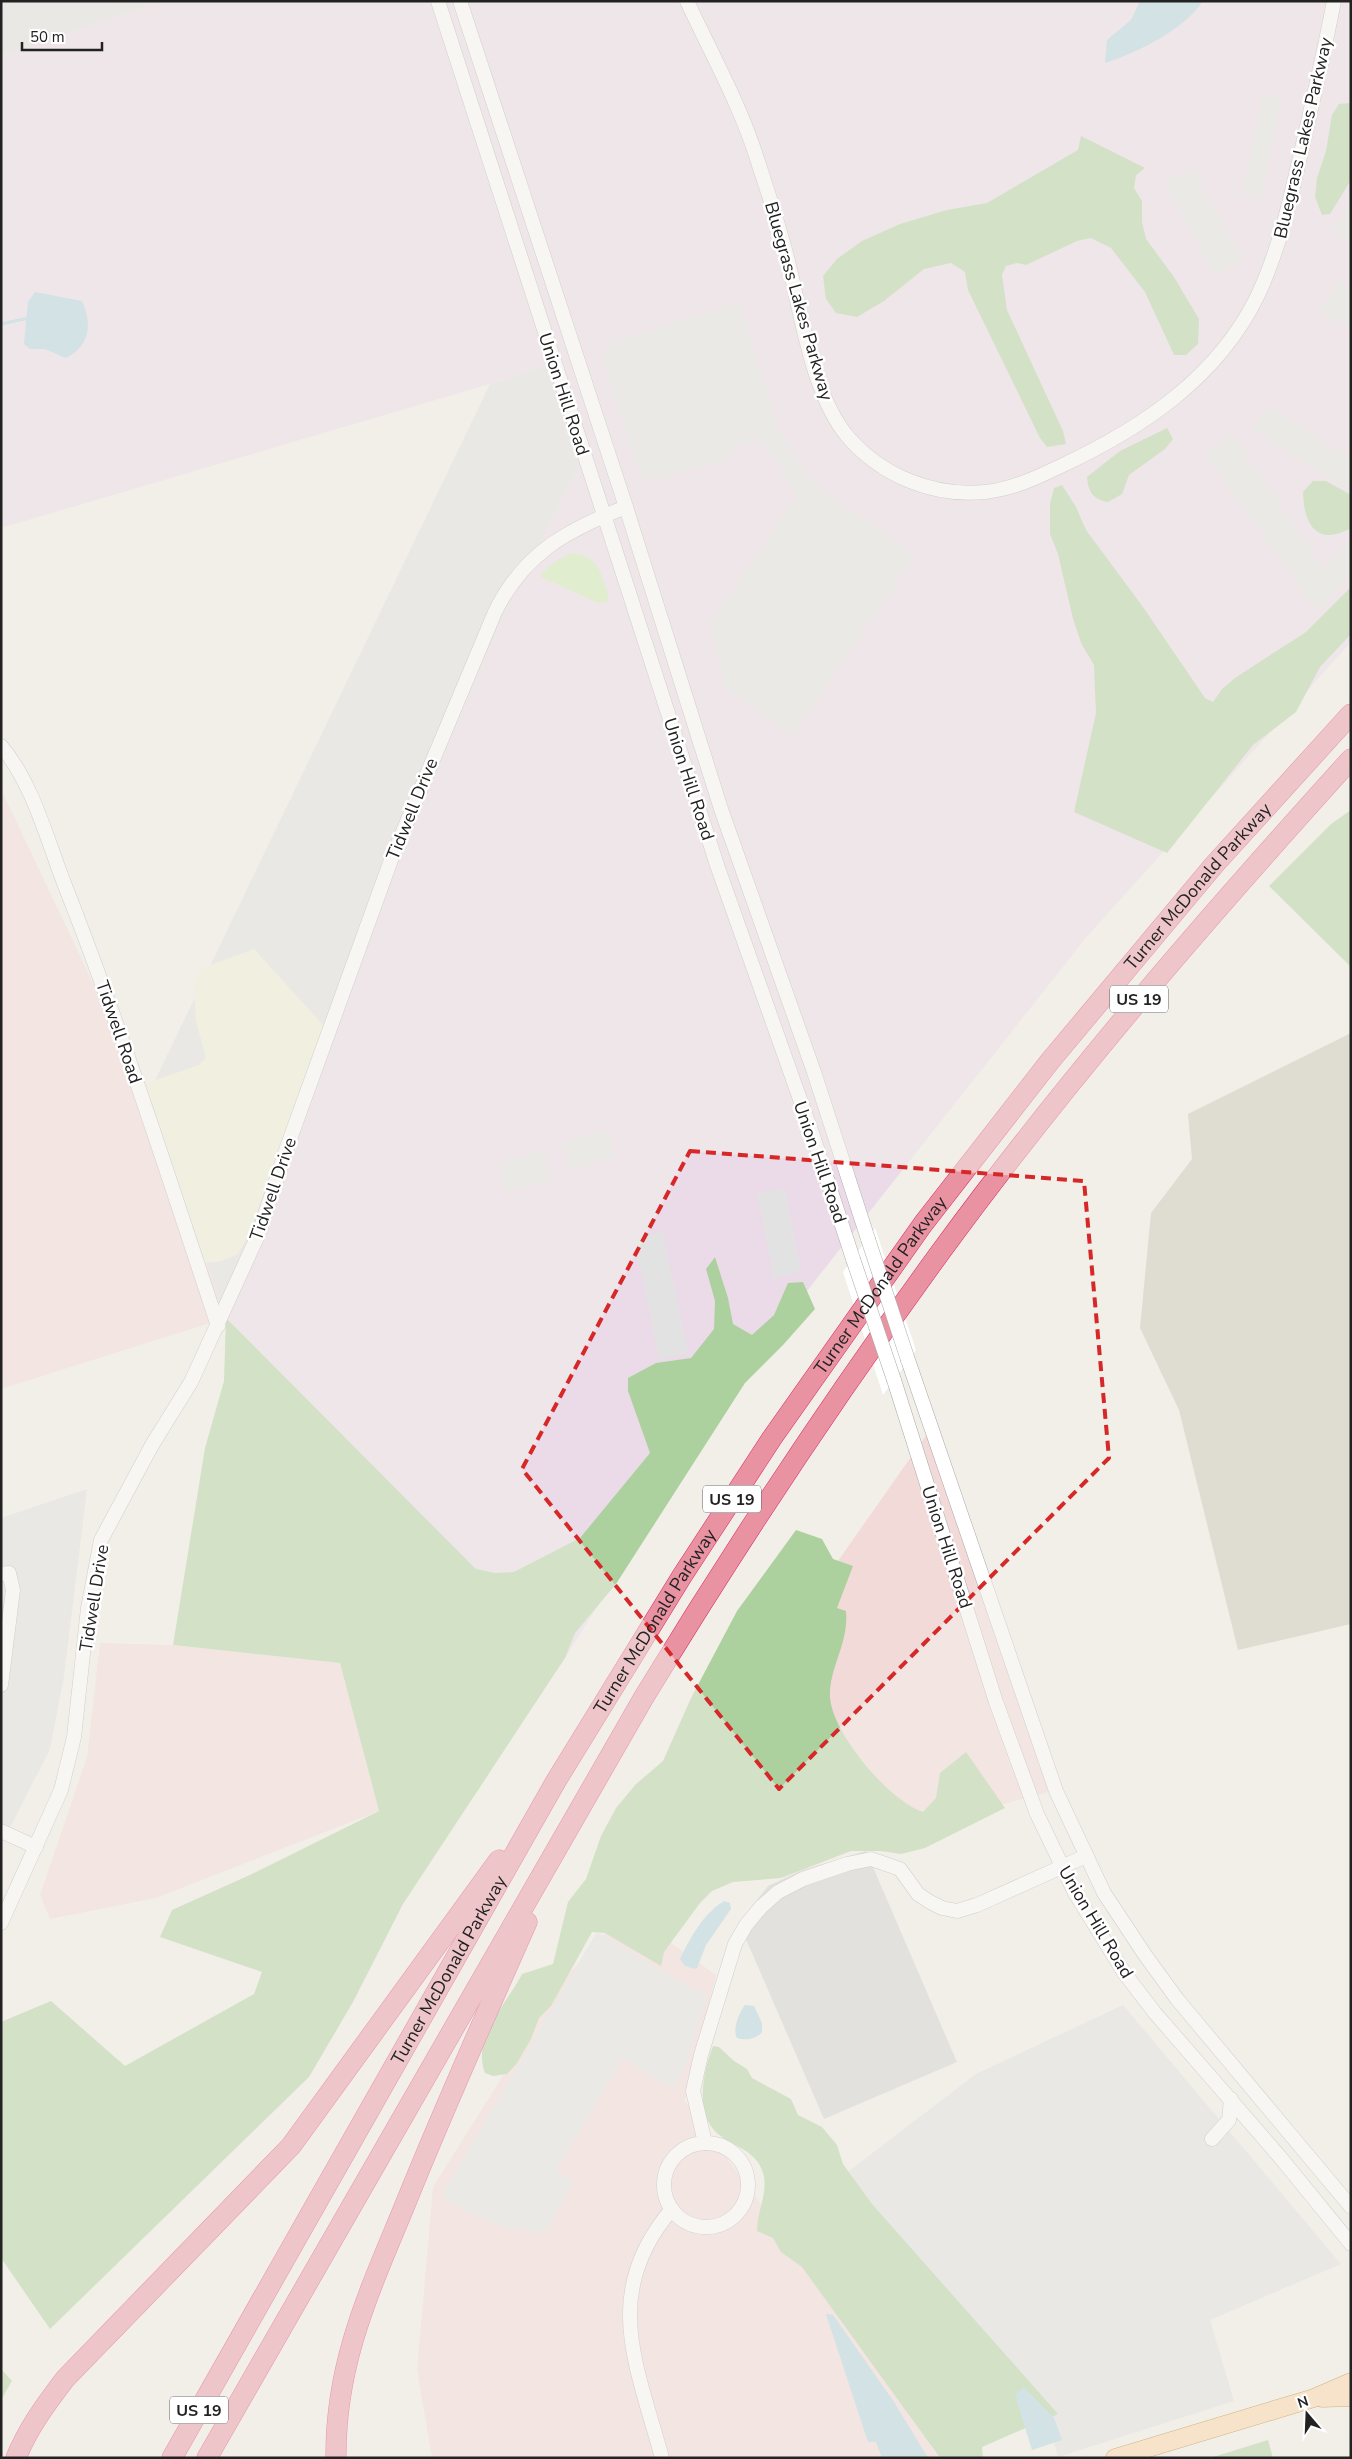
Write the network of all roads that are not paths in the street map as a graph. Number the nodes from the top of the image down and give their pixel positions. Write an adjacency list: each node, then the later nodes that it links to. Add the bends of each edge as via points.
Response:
1 (438, 1): 6 (street, Union Hill Road)
2 (460, 1): 5 (street, Union Hill Road)
3 (687, 1): 4 (street, Bluegrass Lakes Parkway, via 758,160 819,380 834,417 859,448 903,479 942,490 972,493 1024,483 1085,455 1149,419 1196,379 1241,327 1258,295 1282,234)
4 (1334, 1)
5 (626, 507): 6 (street, Tidwell Drive); 17 (street, Union Hill Road, bridge, via 721,809 814,1072 1024,1703 1056,1791)
6 (603, 516): 10 (street, Tidwell Drive, via 571,531 534,557 516,576 495,612 391,860 259,1232); 18 (street, Union Hill Road, bridge, via 721,877 812,1133 894,1380 996,1702 1037,1814)
7 (1351, 714): 13 (highway, Turner McDonald Parkway / US 19, via 1112,984 923,1224 726,1507)
8 (1, 746): 10 (street, Tidwell Road, via 15,763 25,784 87,942)
9 (1351, 759): 14 (highway, Turner McDonald Parkway / US 19, via 1142,996 942,1251 751,1525)
10 (218, 1326): 16 (street, Tidwell Drive, via 191,1382 152,1445 102,1540 88,1608 74,1736 61,1790)
11 (5, 1574): 12 (street, via 12,1580 13,1590)
12 (1, 1685)
13 (556, 1781): 30 (highway, via 291,2146 65,2379 42,2408); 31 (highway, Turner McDonald Parkway / US 19)
14 (575, 1814): 32 (highway, Turner McDonald Parkway / US 19); 33 (highway, via 444,2108 351,2340 338,2410)
15 (1, 1830): 16 (street)
16 (36, 1847): 19 (street, Tidwell Drive)
17 (1086, 1856): 18 (street); 23 (street, Union Hill Road, via 1108,1900 1177,1999)
18 (1063, 1867): 20 (street, Union Hill Road, via 1075,1893 1125,1974); 22 (street, via 977,1905 957,1910 930,1902 918,1894 900,1869 871,1859 803,1879 778,1892 746,1925 735,1944 701,2055 693,2091)
19 (1, 1923)
20 (1230, 2099): 21 (street, Union Hill Road); 21 (street, via 1229,2120 1212,2139 1235,2128)
21 (1255, 2129): 25 (street, Union Hill Road)
22 (705, 2143): 24 (street, via 692,2145 681,2152 666,2172 666,2198); 24 (street, via 719,2145 742,2162 748,2176 744,2204 730,2220 710,2227 695,2226 682,2220)
23 (1351, 2207)
24 (672, 2209): 29 (street, via 643,2250 631,2294 628,2321)
25 (1351, 2244)
26 (1351, 2382): 28 (main road)
27 (1351, 2397): 28 (main road)
28 (1314, 2398): 36 (main road)
29 (650, 2414): 34 (street); 35 (street)
30 (16, 2458)
31 (172, 2458)
32 (207, 2458)
33 (336, 2458)
34 (653, 2458)
35 (662, 2458)
36 (1115, 2458)

